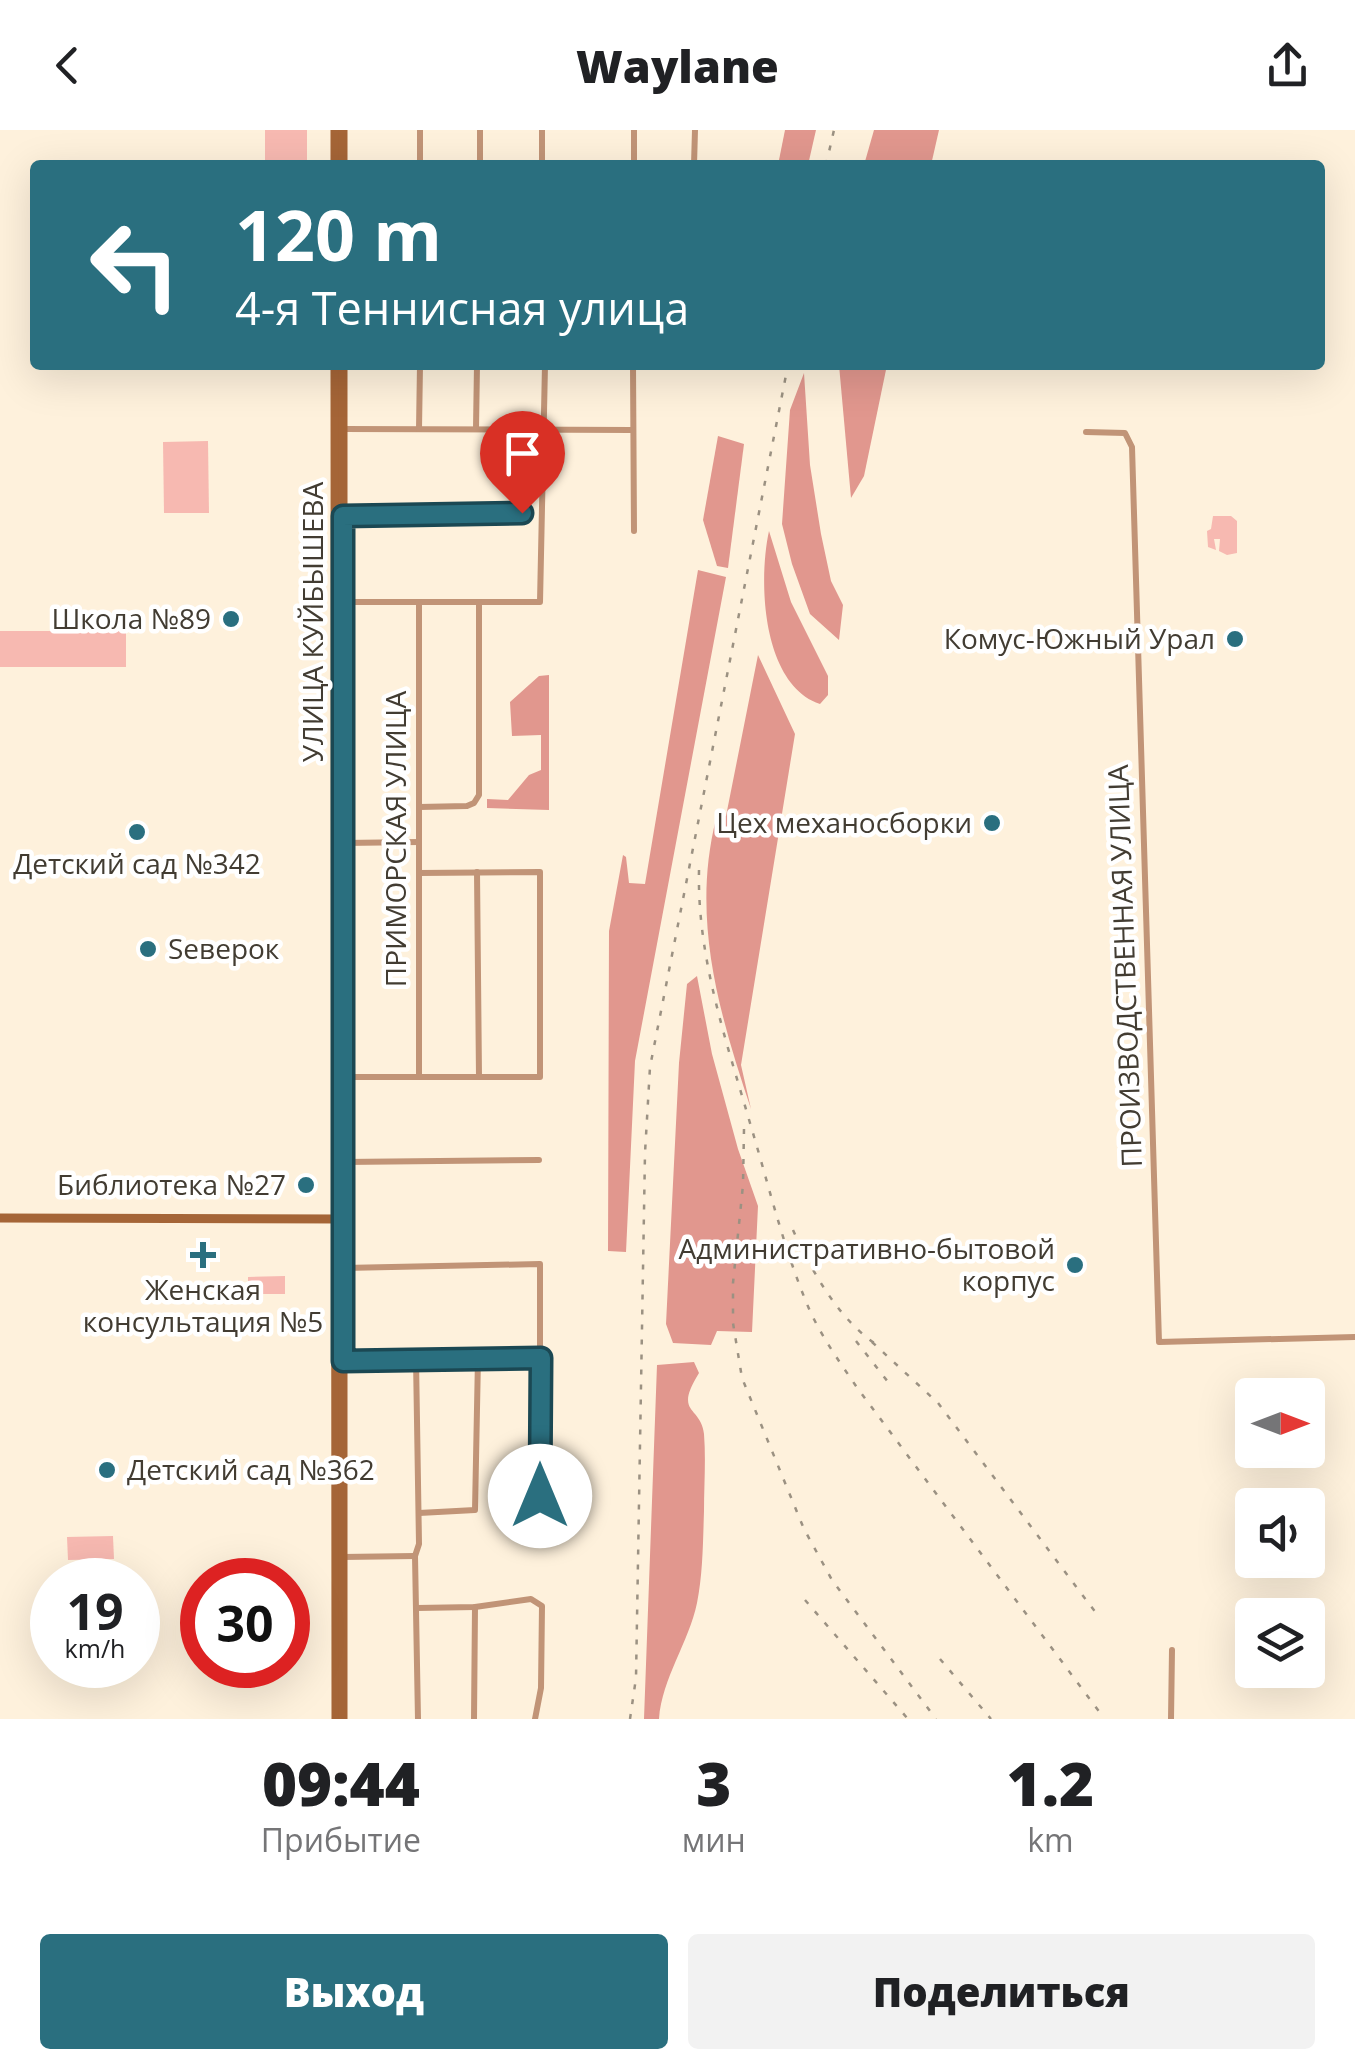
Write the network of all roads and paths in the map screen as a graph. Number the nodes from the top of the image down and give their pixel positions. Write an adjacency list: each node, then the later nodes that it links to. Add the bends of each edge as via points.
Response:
1 (335, 130): 8 (main road)
2 (343, 130): 9 (main road)
3 (420, 130): 10 (street)
4 (480, 130): 11 (street)
5 (542, 130): 12 (street)
6 (634, 130): 13 (street)
7 (694, 130): 14 (street)
8 (335, 160)
9 (343, 160)
10 (420, 160)
11 (480, 160)
12 (542, 160)
13 (634, 160)
14 (694, 160)
15 (335, 370): 24 (main road, УЛИЦА КУЙБЫШЕВА)
16 (343, 370): 24 (main road, УЛИЦА КУЙБЫШЕВА)
17 (420, 370): 21 (street)
18 (478, 370): 22 (street)
19 (546, 370): 23 (street)
20 (633, 370): 25 (street)
21 (420, 428): 22 (street); 24 (street)
22 (476, 428): 23 (street)
23 (544, 428): 25 (street); 32 (street, via 540,602)
24 (339, 429): 28 (main road, УЛИЦА КУЙБЫШЕВА)
25 (632, 430): 29 (street)
26 (1086, 432): 46 (street, ПРОИЗВОДСТВЕННАЯ УЛИЦА, via 1125,434 1132,448 1159,1342)
27 (522, 513): 28 (street)
28 (339, 516): 30 (main road, УЛИЦА КУЙБЫШЕВА)
29 (634, 532)
30 (340, 602): 31 (street); 34 (main road, УЛИЦА КУЙБЫШЕВА)
31 (419, 602): 32 (street); 33 (street, ПРИМОРСКАЯ УЛИЦА)
32 (479, 602): 33 (street, via 479,794 467,806)
33 (419, 807): 35 (street, ПРИМОРСКАЯ УЛИЦА)
34 (340, 842): 35 (street); 38 (main road, УЛИЦА КУЙБЫШЕВА)
35 (419, 842): 37 (street, ПРИМОРСКАЯ УЛИЦА)
36 (477, 872): 37 (street); 40 (street); 40 (street, via 540,872 540,1077)
37 (419, 873): 39 (street, ПРИМОРСКАЯ УЛИЦА)
38 (340, 1077): 39 (street); 42 (main road, УЛИЦА КУЙБЫШЕВА); 44 (main road, УЛИЦА КУЙБЫШЕВА)
39 (419, 1077): 40 (street)
40 (479, 1077)
41 (539, 1160): 42 (street)
42 (344, 1162): 44 (main road, УЛИЦА КУЙБЫШЕВА)
43 (0, 1218): 44 (main road)
44 (340, 1219): 45 (main road, УЛИЦА КУЙБЫШЕВА); 50 (main road, УЛИЦА КУЙБЫШЕВА)
45 (344, 1268): 48 (street, via 540,1264); 50 (main road, УЛИЦА КУЙБЫШЕВА)
46 (1355, 1337)
47 (478, 1358): 48 (street); 49 (street); 52 (street, via 475,1510)
48 (541, 1358): 51 (street)
49 (416, 1359): 50 (street); 52 (street)
50 (340, 1361): 54 (main road, УЛИЦА КУЙБЫШЕВА)
51 (540, 1496)
52 (419, 1514): 53 (street)
53 (414, 1556): 54 (street); 56 (street)
54 (339, 1557): 58 (main road, УЛИЦА КУЙБЫШЕВА)
55 (475, 1607): 56 (street); 60 (street); 61 (street, via 530,1599 542,1606)
56 (417, 1608): 59 (street)
57 (1172, 1650): 62 (street)
58 (339, 1719)
59 (418, 1719)
60 (474, 1719)
61 (535, 1719)
62 (1171, 1719)

